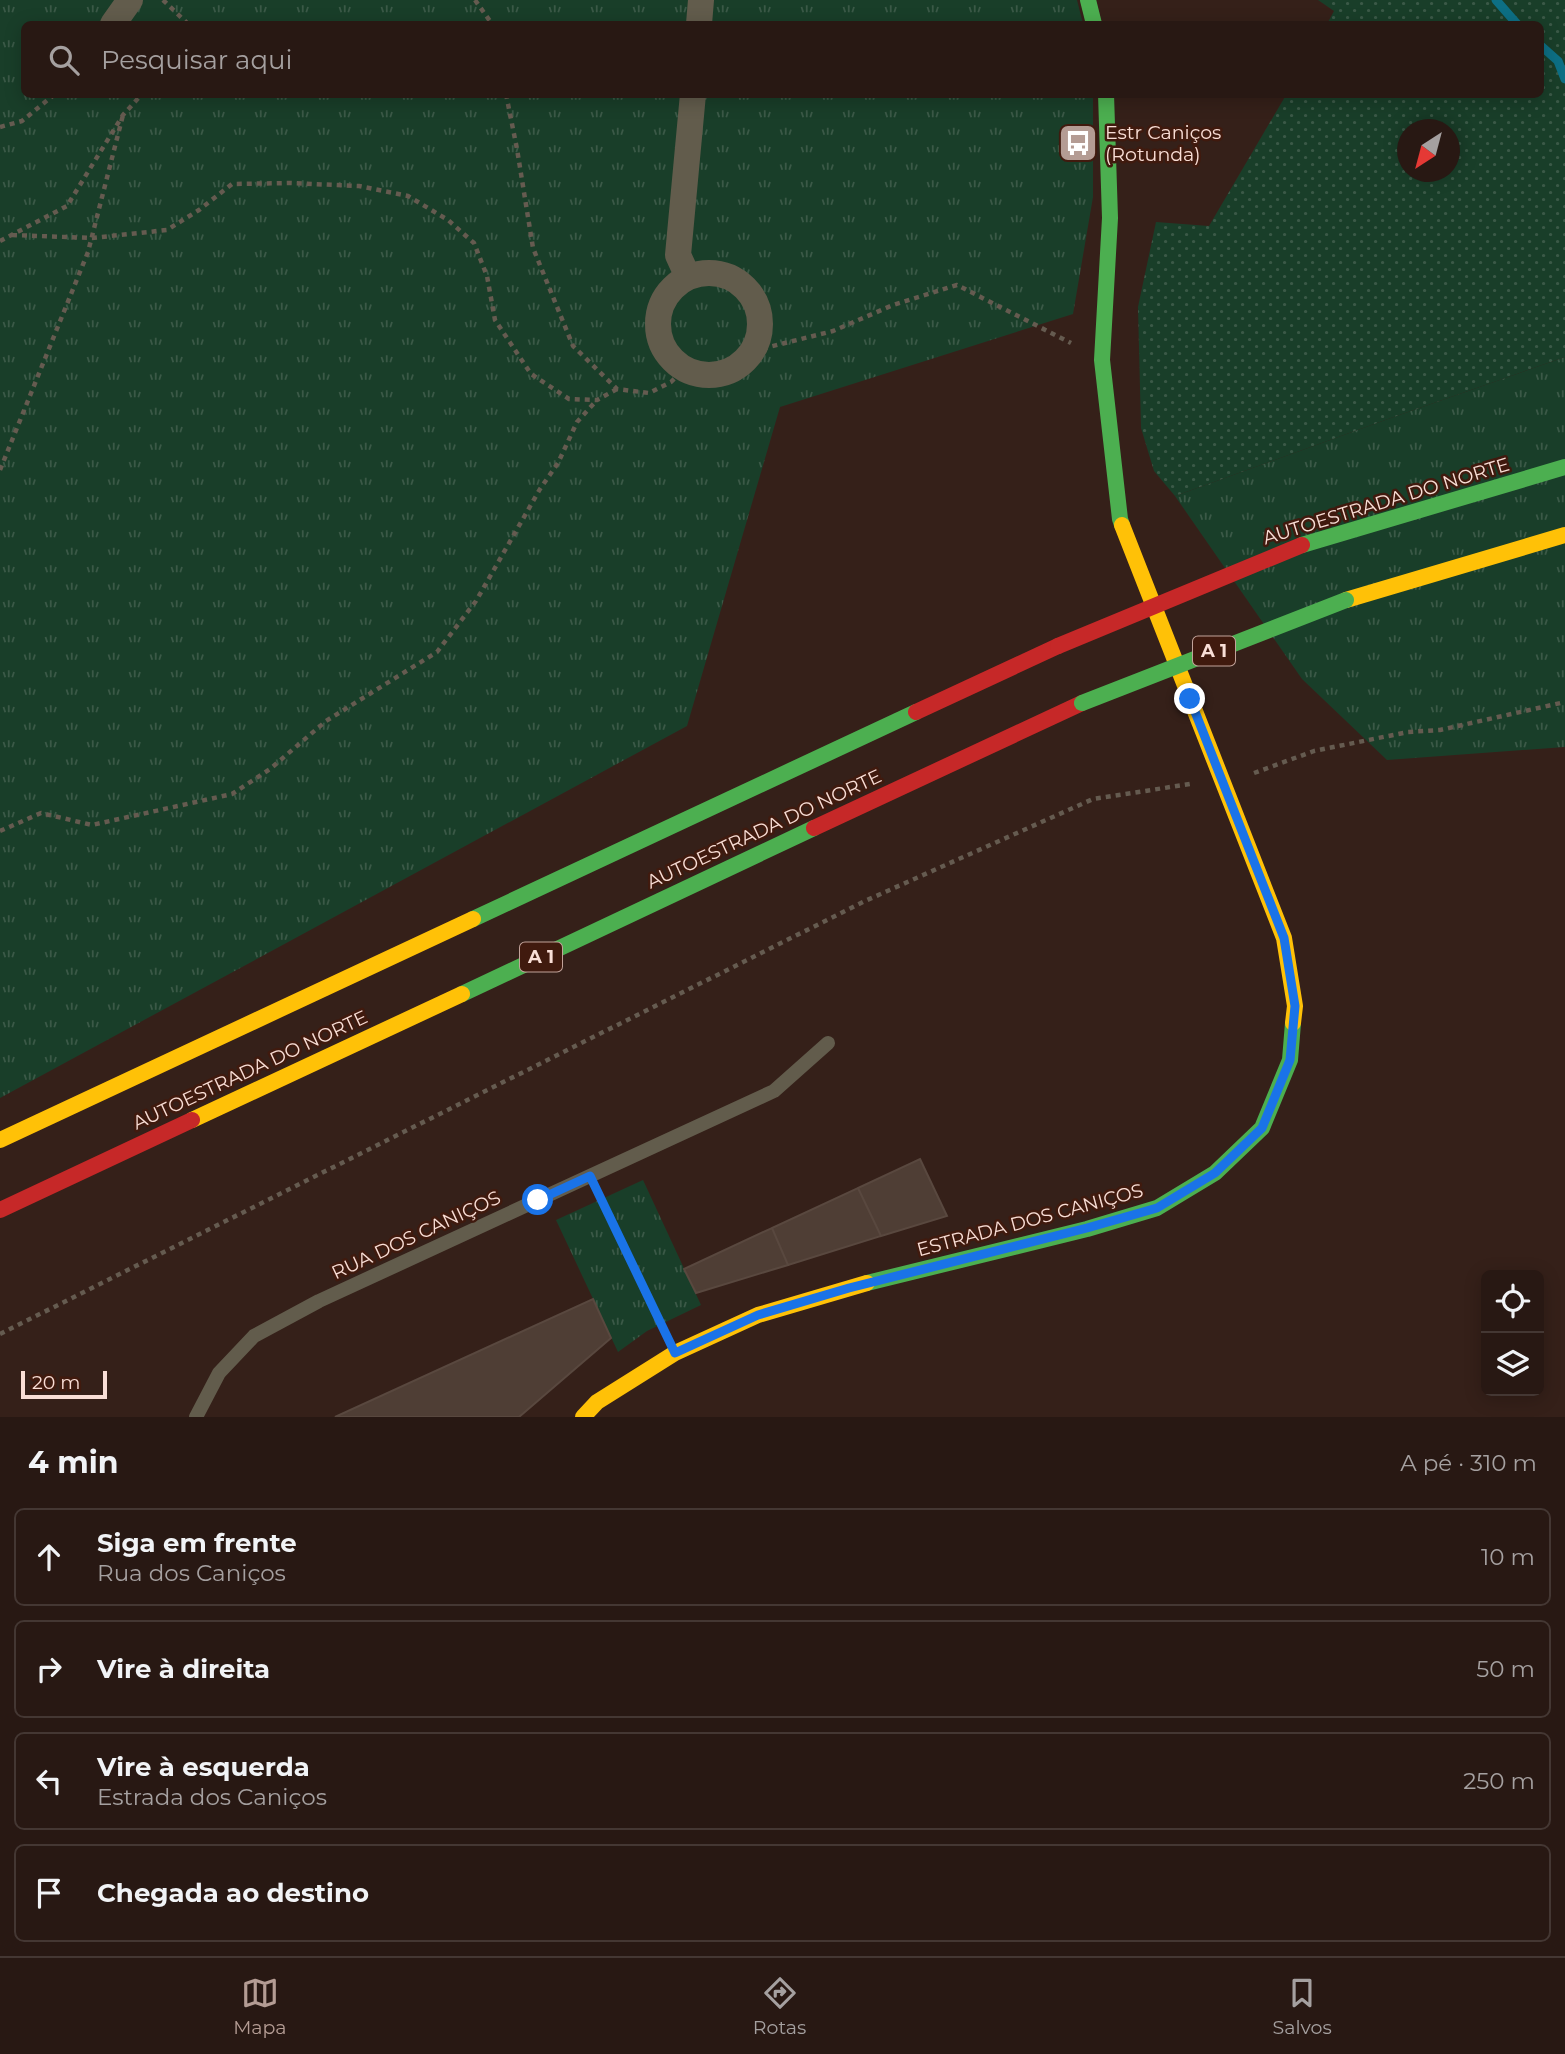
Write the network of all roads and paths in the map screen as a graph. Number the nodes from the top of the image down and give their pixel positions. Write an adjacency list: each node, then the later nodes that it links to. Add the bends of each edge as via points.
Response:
1 (130, 0): 6 (street)
2 (163, 0): 7 (path)
3 (475, 0): 8 (path)
4 (701, 0): 9 (street)
5 (1088, 0): 10 (main road)
6 (115, 21)
7 (185, 21)
8 (490, 21)
9 (699, 21)
10 (1093, 21)
11 (50, 98): 17 (path, via 22,121)
12 (138, 98): 16 (path)
13 (507, 98): 25 (path, via 533,248 573,346)
14 (692, 98): 21 (street, via 678,255)
15 (1106, 98): 23 (main road, ESTRADA DOS CANIÇOS, via 1110,218)
16 (123, 115): 18 (path, via 67,206); 19 (path)
17 (0, 127)
18 (12, 234): 19 (path); 20 (path)
19 (92, 238): 26 (path, via 167,230 232,184 359,186 408,196 448,220 474,243 487,276 495,320 531,374 569,399); 28 (path)
20 (0, 241)
21 (688, 277): 22 (street, via 720,274 748,290 761,320); 24 (street, via 674,286 658,314 662,345)
22 (753, 351): 23 (path, via 833,331 893,305 957,285); 24 (street, via 743,363 722,374 699,375)
23 (1102, 360): 31 (main road, ESTRADA DOS CANIÇOS, via 1120,519)
24 (684, 369): 25 (path, via 649,393)
25 (617, 389): 26 (path)
26 (597, 400): 32 (path, via 577,422 558,463 476,601 437,652 326,721 270,769 232,794 92,825 41,813)
27 (1565, 467): 34 (main road, AUTOESTRADA DO NORTE, bridge, via 1302,545 1058,646)
28 (0, 470)
29 (1565, 535): 36 (main road, AUTOESTRADA DO NORTE / A 1, bridge, via 1346,600 1082,703)
30 (1565, 702): 31 (path, via 1440,730 1314,751 1257,772)
31 (1222, 778): 37 (path, via 1093,799 865,901); 38 (main road, ESTRADA DOS CANIÇOS, via 1284,938 1295,1006 1290,1060 1262,1128 1215,1173 1157,1208 758,1315)
32 (0, 831)
33 (828, 1043): 35 (lane, RUA DOS CANIÇOS, via 774,1091)
34 (0, 1140)
35 (590, 1176): 38 (path); 39 (lane, RUA DOS CANIÇOS, via 318,1301 254,1336 219,1373)
36 (0, 1210)
37 (0, 1334)
38 (675, 1353): 40 (main road, ESTRADA DOS CANIÇOS, via 597,1402)
39 (196, 1417)
40 (583, 1417)

